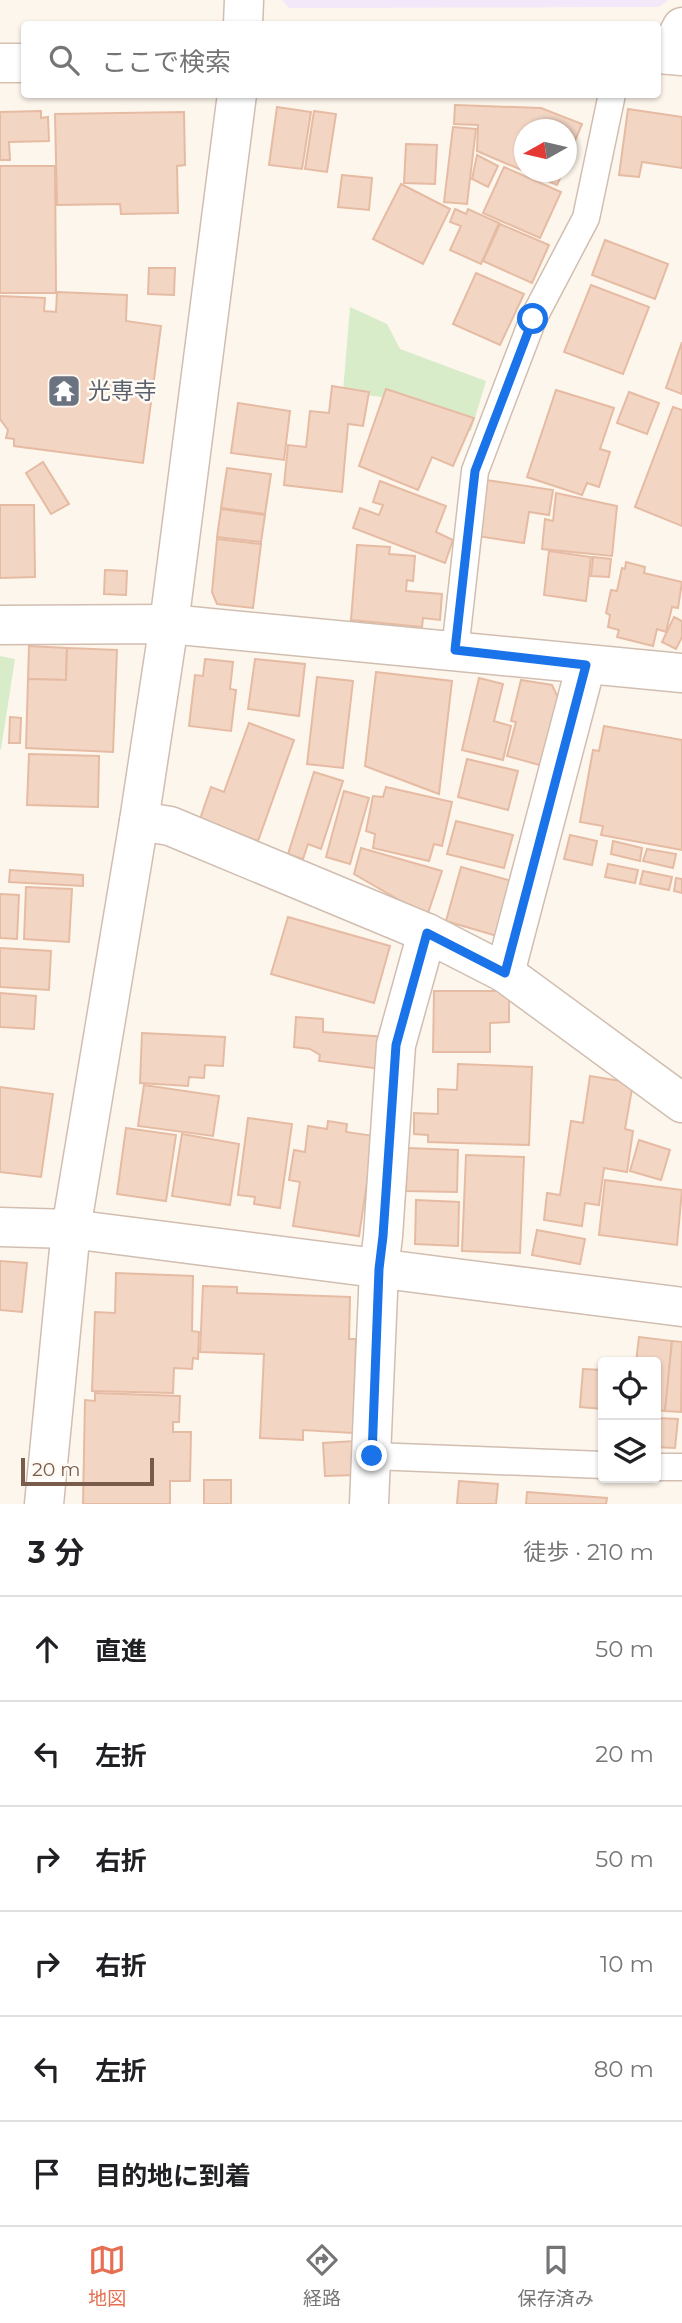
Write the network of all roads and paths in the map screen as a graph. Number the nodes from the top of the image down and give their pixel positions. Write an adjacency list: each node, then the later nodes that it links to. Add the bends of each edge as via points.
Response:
1 (244, 0): 2 (street)
2 (243, 21)
3 (0, 63): 4 (street)
4 (21, 63)
5 (236, 98): 7 (street)
6 (611, 98): 9 (lane, via 586,218 533,319 475,471)
7 (169, 624): 8 (street); 9 (street); 12 (street)
8 (0, 625)
9 (455, 650): 10 (street)
10 (586, 665): 11 (street); 14 (street)
11 (682, 673)
12 (139, 821): 13 (street, via 170,826); 17 (street)
13 (427, 933): 14 (street); 18 (street, via 396,1045)
14 (505, 973): 15 (street)
15 (682, 1102)
16 (0, 1227): 17 (street)
17 (71, 1229): 18 (street); 24 (street)
18 (379, 1269): 19 (street); 20 (street)
19 (682, 1307)
20 (372, 1456): 21 (lane); 25 (street)
21 (598, 1465)
22 (661, 1466): 23 (lane)
23 (682, 1468)
24 (44, 1504)
25 (369, 1504)

